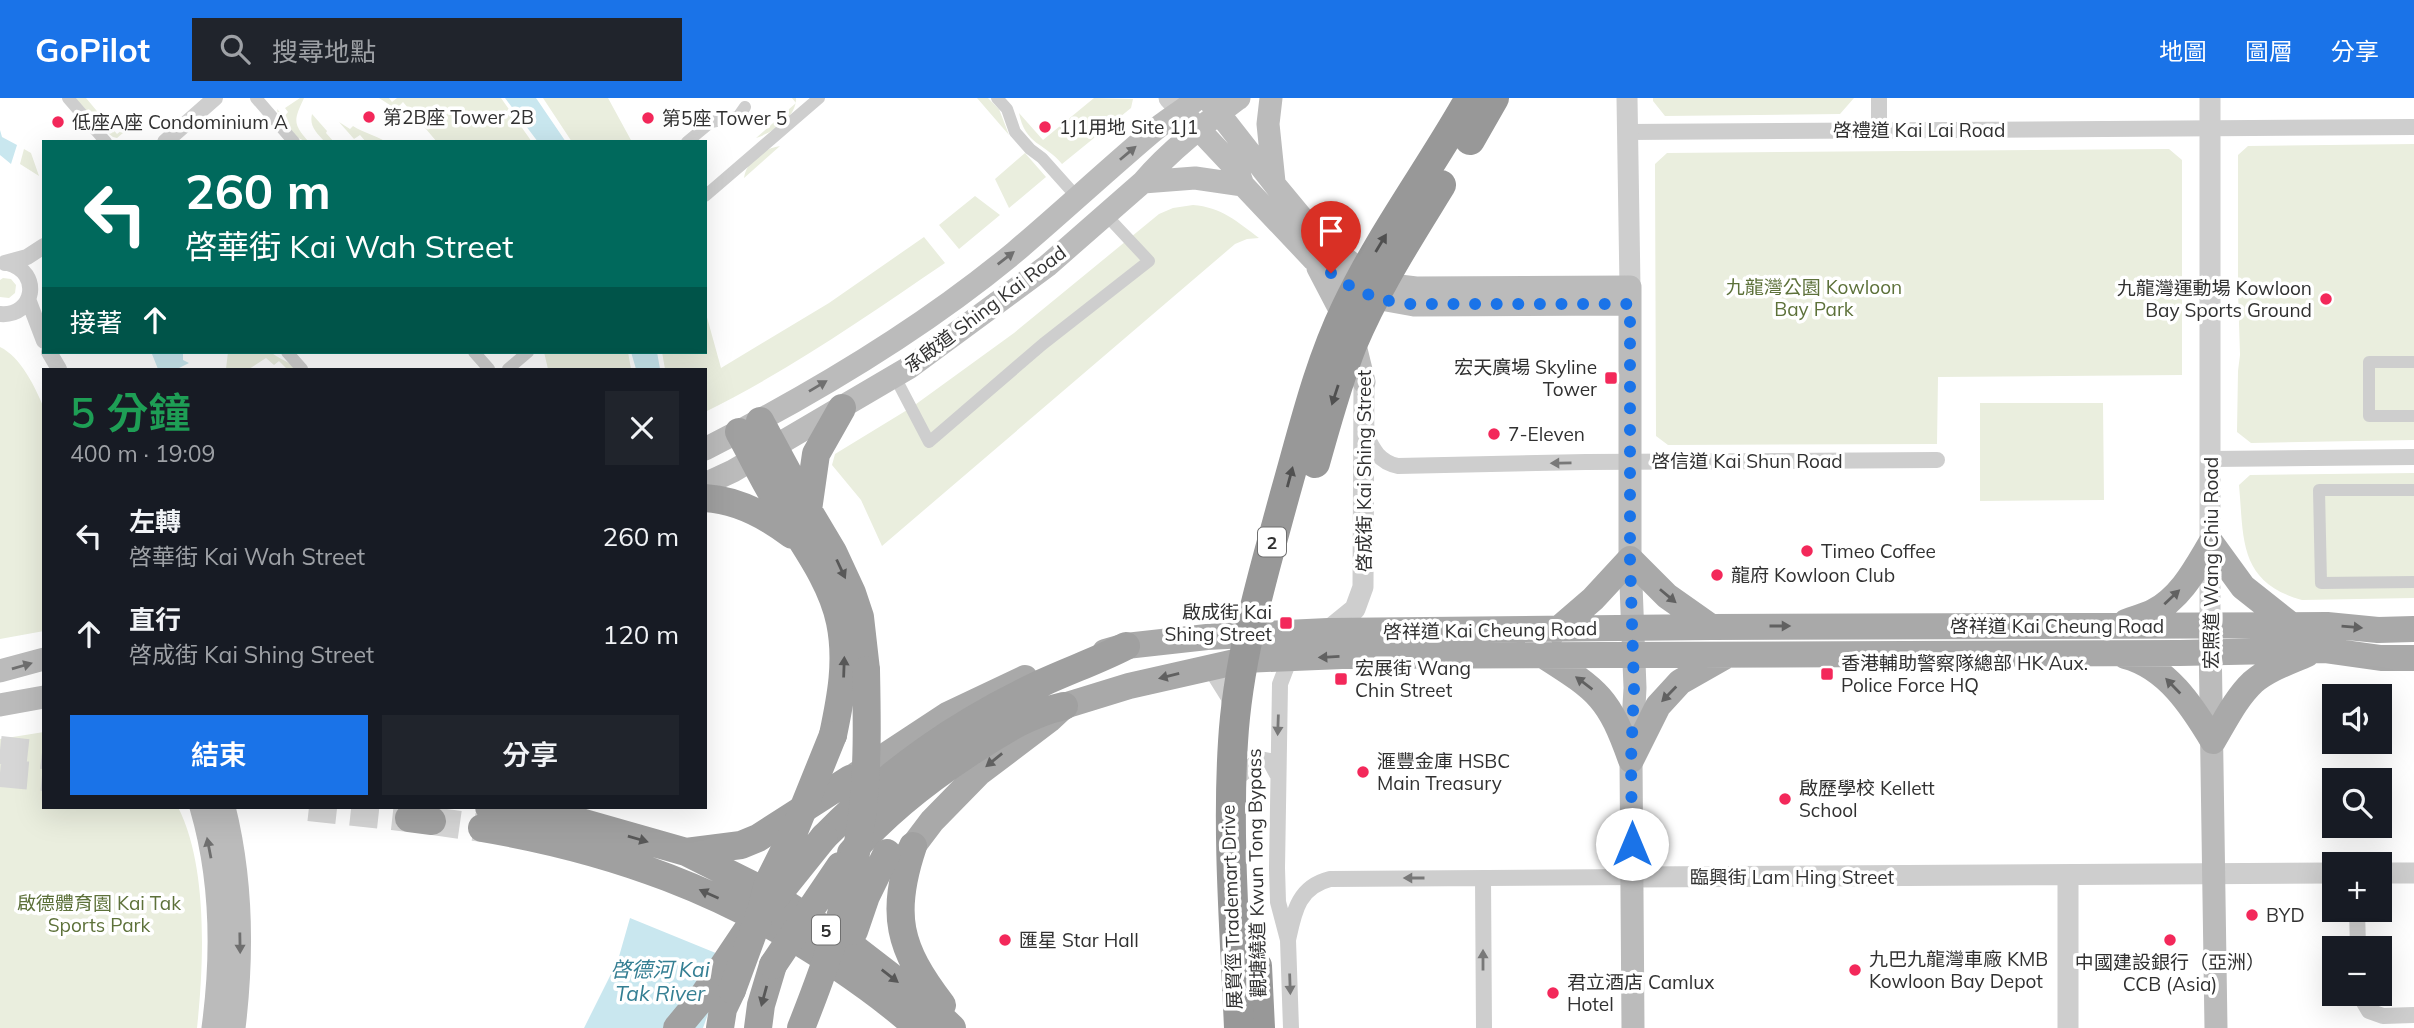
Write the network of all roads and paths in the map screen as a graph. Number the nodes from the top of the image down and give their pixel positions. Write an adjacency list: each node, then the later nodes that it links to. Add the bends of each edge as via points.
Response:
1 (68, 98): 21 (street)
2 (215, 98): 22 (street)
3 (256, 98): 23 (street)
4 (997, 98): 29 (street, via 1007,109 1015,132)
5 (1240, 98): 14 (main road, 承啟道 Shing Kai Road)
6 (1271, 98): 27 (main road, via 1268,124)
7 (1470, 98): 126 (highway, 觀塘繞道 Kwun Tong Bypass / 2, one-way to 7, bridge, via 1233,743 1254,605 1309,407 1345,310 1372,257)
8 (1494, 98): 127 (highway, 觀塘繞道 Kwun Tong Bypass / 2, one-way to 127, bridge, via 1388,271 1352,345 1275,608 1259,689 1252,775)
9 (1627, 98): 20 (street)
10 (1878, 98): 19 (street)
11 (2210, 98): 17 (street, 宏照道 Wang Chiu Road)
12 (812, 100): 28 (street)
13 (1183, 103): 18 (main road); 29 (main road, 承啟道 Shing Kai Road, one-way to 13)
14 (1213, 105): 18 (main road, 承啟道 Shing Kai Road); 27 (main road)
15 (745, 107): 24 (street, via 738,117 711,122)
16 (2414, 127): 17 (street, 啓禮道 Kai Lai Road)
17 (2210, 128): 19 (street, 啓禮道 Kai Lai Road); 58 (street, 宏照道 Wang Chiu Road)
18 (1200, 130): 25 (main road, 承啟道 Shing Kai Road); 26 (main road, via 1238,171)
19 (1879, 130): 20 (street, 啓禮道 Kai Lai Road)
20 (1627, 132): 37 (street)
21 (104, 140)
22 (167, 140)
23 (291, 140)
24 (689, 140)
25 (1143, 182): 26 (main road, via 1195,178); 30 (main road, 承啟道 Shing Kai Road)
26 (1243, 185): 33 (main road)
27 (1275, 185): 36 (main road, via 1310,226)
28 (707, 194)
29 (1076, 196): 53 (main road, 承啟道 Shing Kai Road, one-way to 29, via 911,329 1014,252)
30 (1106, 215): 49 (main road, 承啟道 Shing Kai Road, via 1047,266); 49 (street, via 1149,261 1042,344 929,442)
31 (42, 247): 34 (street)
32 (42, 256): 35 (street)
33 (1313, 259): 36 (main road, via 1342,281); 50 (main road, via 1347,320)
34 (4, 263): 35 (street, via 20,268)
35 (29, 279): 38 (street)
36 (1379, 291): 37 (main road, via 1414,305); 50 (street, 啓成街 Kai Shing Street, via 1369,323)
37 (1630, 296): 60 (main road)
38 (29, 299): 39 (street, via 19,310); 40 (street)
39 (5, 314): 41 (street)
40 (42, 336)
41 (42, 341)
42 (289, 354): 46 (street)
43 (476, 354): 47 (street)
44 (526, 354): 48 (street)
45 (2414, 362): 52 (street, via 2369,362 2369,416)
46 (301, 368)
47 (488, 368)
48 (509, 368)
49 (895, 377): 51 (main road, 承啟道 Shing Kai Road)
50 (1364, 382): 54 (street, 啓成街 Kai Shing Street)
51 (842, 408): 56 (main road, 承啟道 Shing Kai Road); 64 (highway, via 816,454)
52 (2414, 416)
53 (750, 426): 55 (main road, 承啟道 Shing Kai Road); 56 (highway)
54 (1365, 432): 60 (street, 啓信道 Kai Shun Road, one-way to 54, via 1398,466 1387,464 1375,453); 76 (street, 啓成街 Kai Shing Street, via 1363,587 1355,609)
55 (707, 448)
56 (764, 453): 61 (main road, 承啟道 Shing Kai Road); 64 (highway); 66 (highway, via 779,505)
57 (2414, 457): 58 (street)
58 (2211, 459): 65 (street, 宏照道 Wang Chiu Road)
59 (1937, 460): 60 (street, 啓信道 Kai Shun Road)
60 (1629, 462): 67 (main road)
61 (707, 483)
62 (2414, 490): 68 (street, via 2319,491 2321,583)
63 (707, 498): 66 (highway, via 753,510)
64 (808, 510): 120 (highway, one-way to 120, bridge, via 833,552 860,617 866,670 866,772 854,861 836,932)
65 (2211, 543): 69 (main road, via 2243,587); 71 (main road, one-way to 65, via 2154,611 2174,597); 72 (street, 宏照道 Wang Chiu Road)
66 (805, 545): 110 (highway, one-way to 66, bridge, via 768,883 833,735 844,673 834,599)
67 (1630, 559): 70 (main road, one-way to 70, via 1667,596); 73 (main road); 74 (main road)
68 (2414, 582)
69 (2291, 625): 72 (main road, 啓祥道 Kai Cheung Road); 75 (main road, 啓祥道 Kai Cheung Road, one-way to 75)
70 (1711, 626): 71 (main road, 啓祥道 Kai Cheung Road, one-way to 71); 73 (main road, 啓祥道 Kai Cheung Road)
71 (2112, 626): 72 (main road, 啓祥道 Kai Cheung Road)
72 (2210, 626): 79 (main road, 宏照道 Wang Chiu Road)
73 (1633, 628): 74 (main road, 啓祥道 Kai Cheung Road); 82 (main road)
74 (1557, 629): 76 (main road, 啓祥道 Kai Cheung Road)
75 (2414, 629)
76 (1328, 631): 77 (main road, 啓祥道 Kai Cheung Road)
77 (1126, 646): 96 (main road, 啓祥道 Kai Cheung Road, via 1041,671 977,700); 110 (highway, bridge, via 1043,682 919,752 850,810)
78 (2315, 650): 79 (main road, 啓祥道 Kai Cheung Road); 85 (main road, 啓祥道 Kai Cheung Road); 92 (main road, via 2253,683)
79 (2211, 652): 80 (main road, 啓祥道 Kai Cheung Road); 92 (main road, 宏照道 Wang Chiu Road)
80 (2115, 653): 83 (main road, 啓祥道 Kai Cheung Road); 92 (main road, one-way to 80, via 2172,684 2137,659)
81 (1544, 656): 82 (main road, 啓祥道 Kai Cheung Road); 84 (main road, 啓祥道 Kai Cheung Road, one-way to 84); 94 (main road, one-way to 81, via 1605,701)
82 (1633, 656): 83 (main road, 啓祥道 Kai Cheung Road); 94 (main road)
83 (1725, 656): 94 (main road, one-way to 94, via 1680,682 1658,706)
84 (1290, 658): 87 (main road, 啓祥道 Kai Cheung Road); 95 (street, one-way to 95, via 1280,684)
85 (2414, 658)
86 (42, 660): 88 (main road, one-way to 86)
87 (1209, 666): 91 (main road, 啓祥道 Kai Cheung Road, one-way to 91); 97 (street, 展貿徑 Trademart Drive, via 1228,698 1231,713)
88 (0, 671)
89 (42, 697): 90 (main road)
90 (0, 705)
91 (1064, 706): 93 (highway, via 1005,729); 101 (main road, 啓祥道 Kai Cheung Road, one-way to 101, via 979,773)
92 (2213, 741): 106 (main road, 宏照道 Wang Chiu Road)
93 (973, 751): 101 (highway, via 919,807); 119 (highway, one-way to 119, bridge, via 927,781 873,826 840,866 773,965)
94 (1631, 760): 108 (main road)
95 (1277, 774): 97 (street, 展貿徑 Trademart Drive, via 1270,761 1260,759); 111 (street, via 1278,902)
96 (850, 779): 101 (main road, 啓祥道 Kai Cheung Road, via 807,827 800,862 810,888 841,905 866,900 879,889); 102 (highway, via 758,838 741,845)
97 (1227, 787): 126 (street, 展貿徑 Trademart Drive)
98 (201, 809): 115 (main road, one-way to 98, via 219,919)
99 (225, 809): 116 (main road, one-way to 116, via 240,912)
100 (486, 817): 102 (highway, 5, one-way to 102, via 563,817); 112 (highway, 5, one-way to 100, via 735,905 593,851)
101 (900, 849): 121 (highway, bridge, via 866,896); 125 (highway, via 904,938 920,973)
102 (686, 852): 124 (highway, 5, one-way to 124, via 772,895 858,951)
103 (2322, 873): 106 (street, 臨興街 Lam Hing Street)
104 (2392, 873): 105 (street)
105 (2414, 873)
106 (2215, 874): 107 (street, 臨興街 Lam Hing Street); 132 (main road, 宏照道 Wang Chiu Road)
107 (2067, 875): 108 (street, 臨興街 Lam Hing Street); 131 (street)
108 (1632, 877): 109 (street, 臨興街 Lam Hing Street); 130 (main road)
109 (1483, 878): 111 (street, 臨興街 Lam Hing Street, one-way to 111, via 1321,881 1297,903); 129 (street, one-way to 109)
110 (761, 911): 117 (highway, bridge); 118 (highway, bridge)
111 (1288, 940): 128 (street, one-way to 128)
112 (873, 990): 122 (highway); 123 (highway, 5)
113 (2366, 1006): 114 (street, via 2383,1016)
114 (2414, 1015)
115 (213, 1028)
116 (234, 1028)
117 (677, 1028)
118 (720, 1028)
119 (758, 1028)
120 (801, 1028)
121 (819, 1028)
122 (894, 1028)
123 (918, 1028)
124 (952, 1028)
125 (960, 1028)
126 (1237, 1028)
127 (1259, 1028)
128 (1291, 1028)
129 (1484, 1028)
130 (1633, 1028)
131 (2068, 1028)
132 (2216, 1028)

